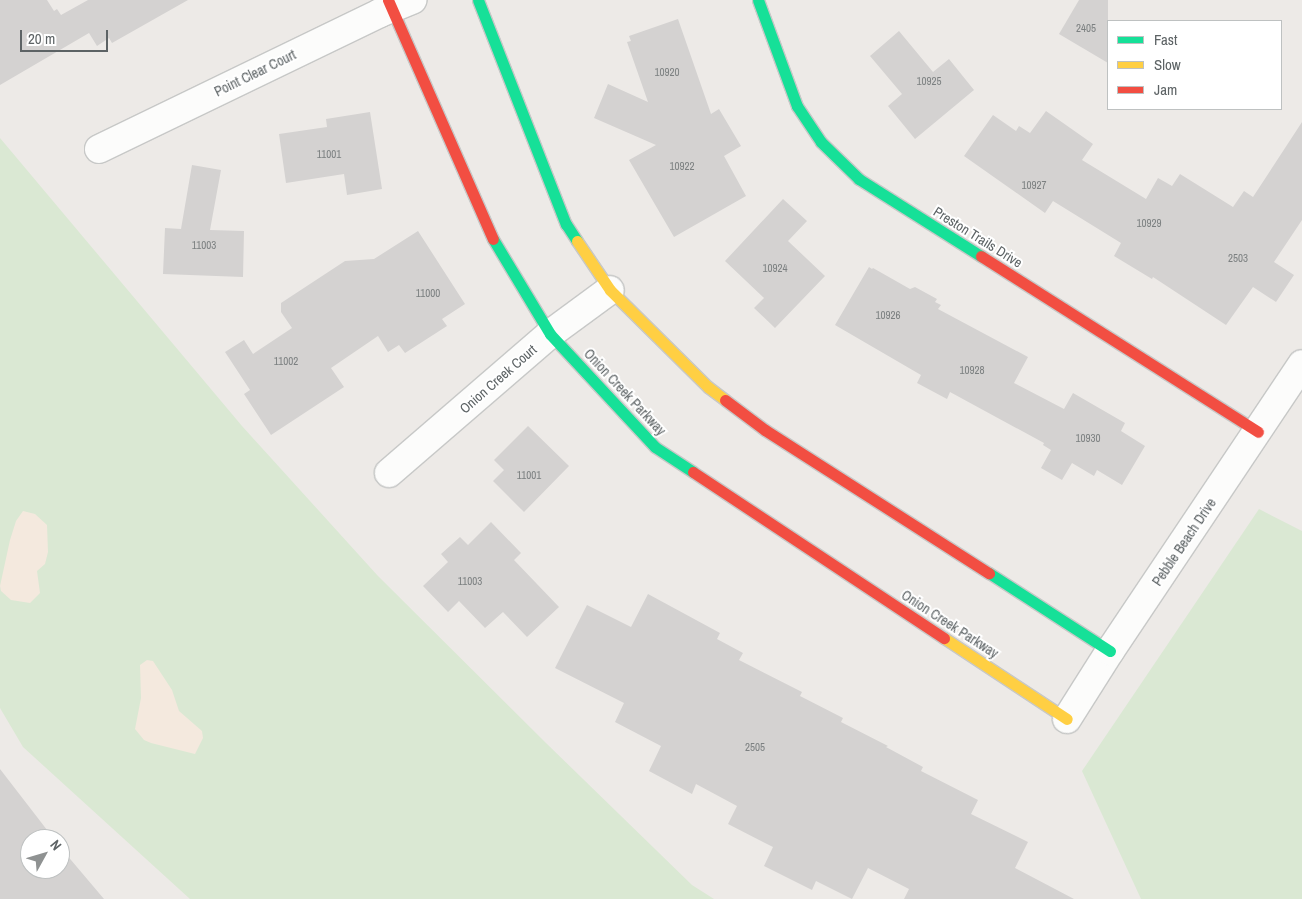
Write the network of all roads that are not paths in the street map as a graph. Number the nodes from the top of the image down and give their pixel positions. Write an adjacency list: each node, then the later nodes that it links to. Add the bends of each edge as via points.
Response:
1 (478, 0): 5 (street, via 566,224)
2 (758, 0): 8 (street, Preston Trails Drive, via 797,106 821,142 859,179)
3 (397, 3): 4 (street, Point Clear Court); 6 (street, Onion Creek Parkway, via 497,247)
4 (99, 149)
5 (610, 290): 6 (street, Onion Creek Court); 10 (street, via 708,387 766,430)
6 (550, 334): 9 (street, Onion Creek Court); 11 (street, Onion Creek Parkway, via 655,447)
7 (1302, 364): 8 (street, Pebble Beach Drive)
8 (1258, 432): 10 (street, Pebble Beach Drive)
9 (389, 473)
10 (1110, 651): 11 (street, Pebble Beach Drive)
11 (1067, 719)

